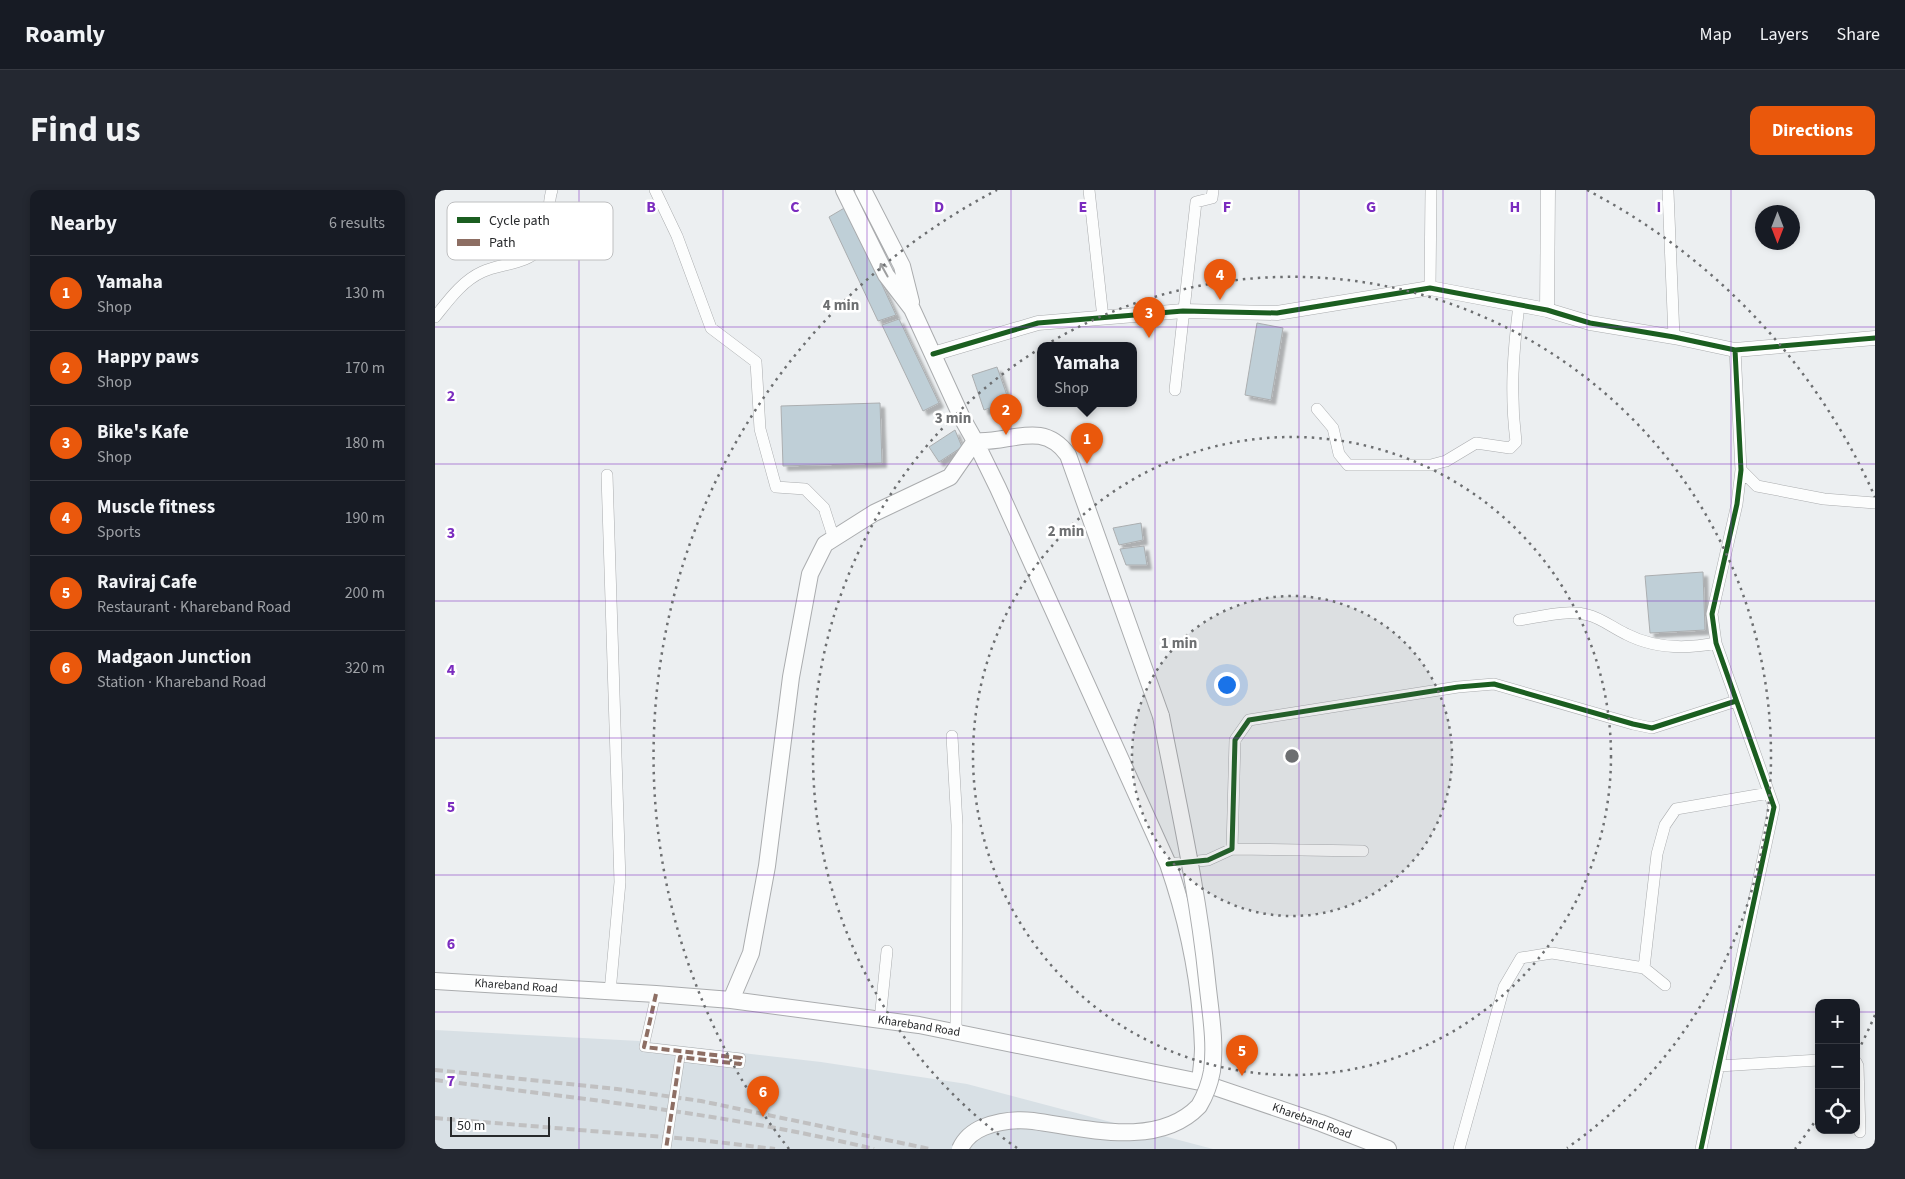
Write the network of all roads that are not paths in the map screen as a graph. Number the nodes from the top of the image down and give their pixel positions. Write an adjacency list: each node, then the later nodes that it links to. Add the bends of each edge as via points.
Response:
1 (655, 190): 27 (street, via 677,236 711,328 756,362 760,429 775,487 805,489 824,508)
2 (844, 190): 12 (main road, one-way to 2, via 886,274)
3 (863, 190): 12 (main road, via 902,266)
4 (1089, 190): 16 (street)
5 (1213, 190): 14 (street, via 1212,198 1196,202)
6 (1431, 190): 10 (street)
7 (1548, 190): 13 (street)
8 (1668, 192): 17 (street)
9 (519, 260): 15 (street, via 481,272 452,295)
10 (1430, 288): 11 (street); 14 (street, via 1277,313)
11 (1519, 305): 13 (street); 22 (street, via 1512,360 1516,442 1510,448 1476,443 1446,461 1431,465 1348,465 1339,454 1333,428)
12 (912, 309): 20 (main road)
13 (1547, 310): 17 (street, via 1590,323)
14 (1183, 311): 16 (street); 21 (street)
15 (435, 317)
16 (1103, 318): 20 (street, via 1038,323)
17 (1674, 337): 19 (street)
18 (1875, 338): 19 (street)
19 (1735, 350): 24 (street)
20 (933, 354): 23 (main road)
21 (1175, 390)
22 (1317, 409)
23 (975, 441): 27 (main road, via 950,477 874,513); 35 (main road); 49 (main road, bridge, via 1033,435 1047,437 1060,444 1067,455 1161,716 1195,889 1213,1053 1212,1072 1199,1106 1167,1131 1125,1139 1014,1120 981,1128 971,1134)
24 (1741, 470): 26 (street, via 1757,486 1824,499); 29 (street, via 1737,504 1712,614)
25 (607, 475): 40 (street, via 620,882)
26 (1875, 503)
27 (834, 538): 42 (main road, via 825,544 810,574 791,677 765,876 751,954)
28 (1519, 620): 29 (street, via 1575,613 1588,615 1647,642 1683,646)
29 (1716, 643): 30 (street)
30 (1736, 701): 32 (street); 33 (street, via 1652,728 1493,684 1249,720 1235,740)
31 (952, 736): 44 (street, via 957,825)
32 (1769, 793): 37 (street, via 1676,809 1665,825 1657,854); 46 (street, via 1774,807)
33 (1232, 849): 34 (street); 35 (street, via 1208,860)
34 (1363, 851)
35 (1168, 864): 47 (main road, via 1179,897 1196,976 1203,1049)
36 (887, 951): 43 (street)
37 (1644, 968): 39 (street); 51 (street, via 1552,953 1521,958 1504,988)
38 (435, 981): 40 (main road, Khareband Road)
39 (1665, 985)
40 (610, 992): 41 (main road, Khareband Road)
41 (656, 994): 42 (main road, Khareband Road); 48 (street, bridge, via 644,1047 741,1058 740,1064 680,1057)
42 (731, 1000): 43 (main road, Khareband Road)
43 (880, 1020): 44 (main road, Khareband Road)
44 (956, 1032): 47 (main road, Khareband Road)
45 (1815, 1060): 46 (street)
46 (1719, 1066): 52 (street)
47 (1200, 1082): 50 (main road, Khareband Road)
48 (666, 1149)
49 (960, 1149)
50 (1388, 1149)
51 (1459, 1149)
52 (1701, 1149)

